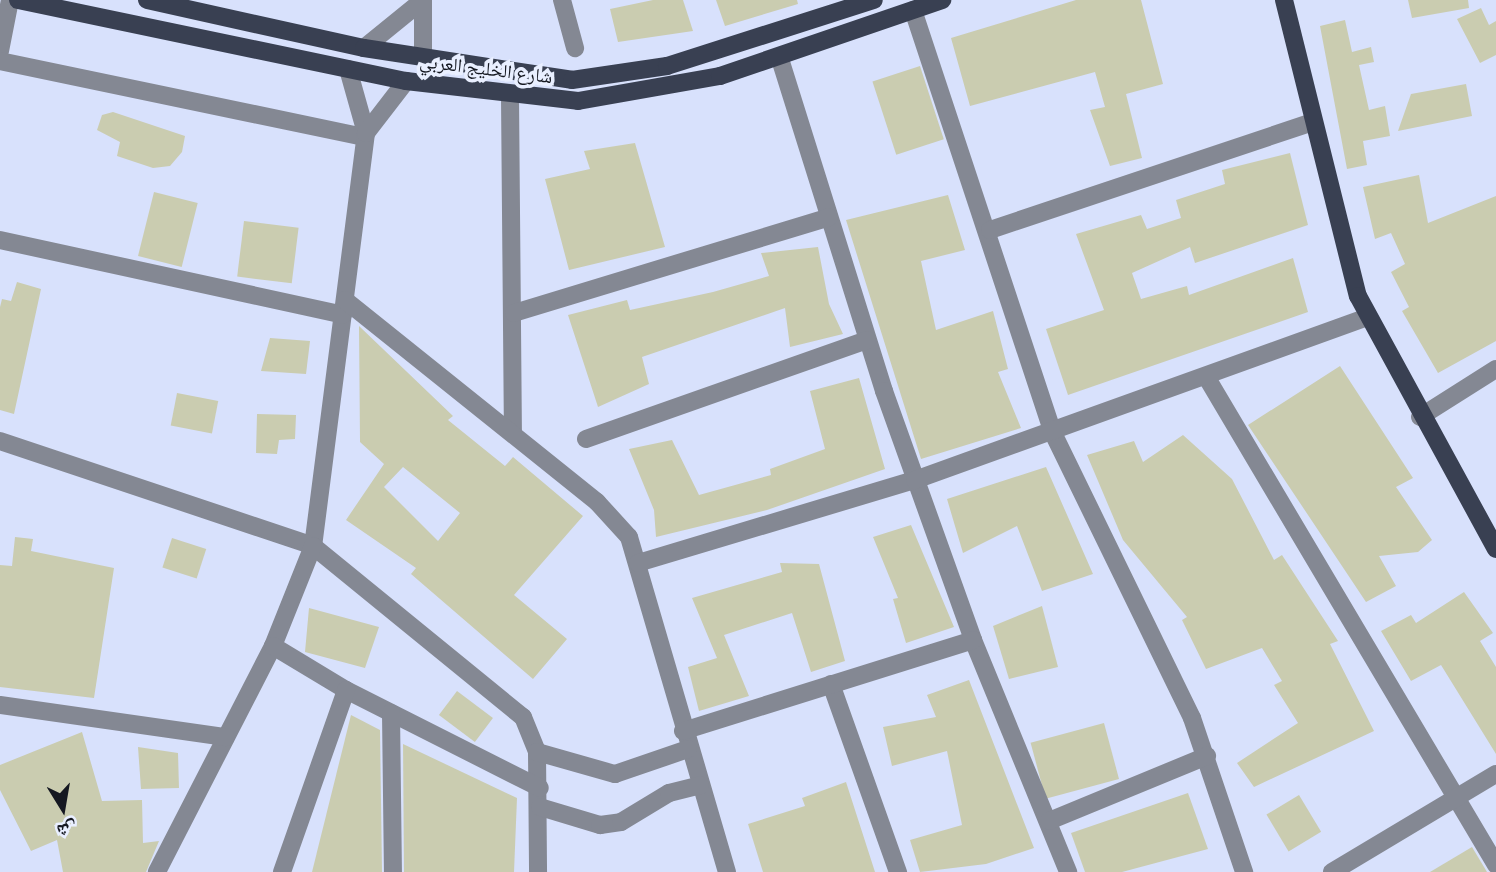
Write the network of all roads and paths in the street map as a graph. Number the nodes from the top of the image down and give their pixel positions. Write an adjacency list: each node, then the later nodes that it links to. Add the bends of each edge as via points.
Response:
1 (10, 0): 12 (street)
2 (18, 0): 16 (main road, شارع الخليج العربي)
3 (147, 0): 10 (main road, شارع الخليج العربي)
4 (423, 0): 10 (street); 13 (street)
5 (562, 0): 11 (street)
6 (874, 0): 13 (main road, شارع الخليج العربي, via 770,37 623,75 541,79)
7 (942, 0): 9 (main road, شارع الخليج العربي)
8 (1284, 0): 19 (main road)
9 (913, 10): 14 (main road, شارع الخليج العربي); 22 (street)
10 (363, 48): 13 (main road, شارع الخليج العربي)
11 (575, 48)
12 (0, 51)
13 (423, 58)
14 (780, 59): 18 (main road, شارع الخليج العربي, via 624,96); 21 (street)
15 (0, 61): 20 (street)
16 (348, 69): 17 (main road, شارع الخليج العربي); 20 (street)
17 (406, 80): 18 (main road, شارع الخليج العربي); 20 (street)
18 (510, 97): 25 (street)
19 (1312, 121): 22 (street); 26 (main road)
20 (365, 135): 24 (street)
21 (829, 217): 25 (street); 27 (street)
22 (990, 230): 32 (street)
23 (0, 240): 24 (street)
24 (344, 307): 31 (street); 36 (street)
25 (514, 313): 31 (street)
26 (1367, 317): 29 (street); 30 (main road)
27 (867, 341): 33 (street); 35 (street)
28 (1496, 369): 30 (street)
29 (1207, 377): 32 (street); 53 (street)
30 (1420, 417): 37 (main road)
31 (513, 433): 38 (street, via 616,519)
32 (1053, 433): 35 (street); 49 (street)
33 (586, 439)
34 (0, 442): 36 (street)
35 (915, 480): 38 (street); 39 (street)
36 (313, 546): 40 (street); 48 (street, via 511,703)
37 (1496, 548)
38 (638, 564): 45 (street)
39 (973, 640): 41 (street); 55 (street)
40 (273, 646): 42 (street); 46 (street)
41 (831, 684): 45 (street); 62 (street)
42 (346, 690): 44 (street); 58 (street)
43 (0, 705): 46 (street)
44 (391, 713): 52 (street); 59 (street)
45 (682, 731): 47 (street)
46 (226, 737): 57 (street)
47 (688, 749): 48 (street, via 615,774); 51 (street)
48 (537, 752): 52 (street)
49 (1207, 756): 55 (street); 64 (street)
50 (1496, 774): 53 (street)
51 (700, 785): 54 (street, via 669,793 621,822 600,825); 61 (street)
52 (540, 788): 54 (street)
53 (1456, 797): 56 (street); 65 (street)
54 (540, 807): 60 (street)
55 (1049, 821): 63 (street)
56 (1496, 865)
57 (157, 872)
58 (282, 872)
59 (393, 872)
60 (538, 872)
61 (727, 872)
62 (898, 872)
63 (1068, 872)
64 (1244, 872)
65 (1332, 872)

